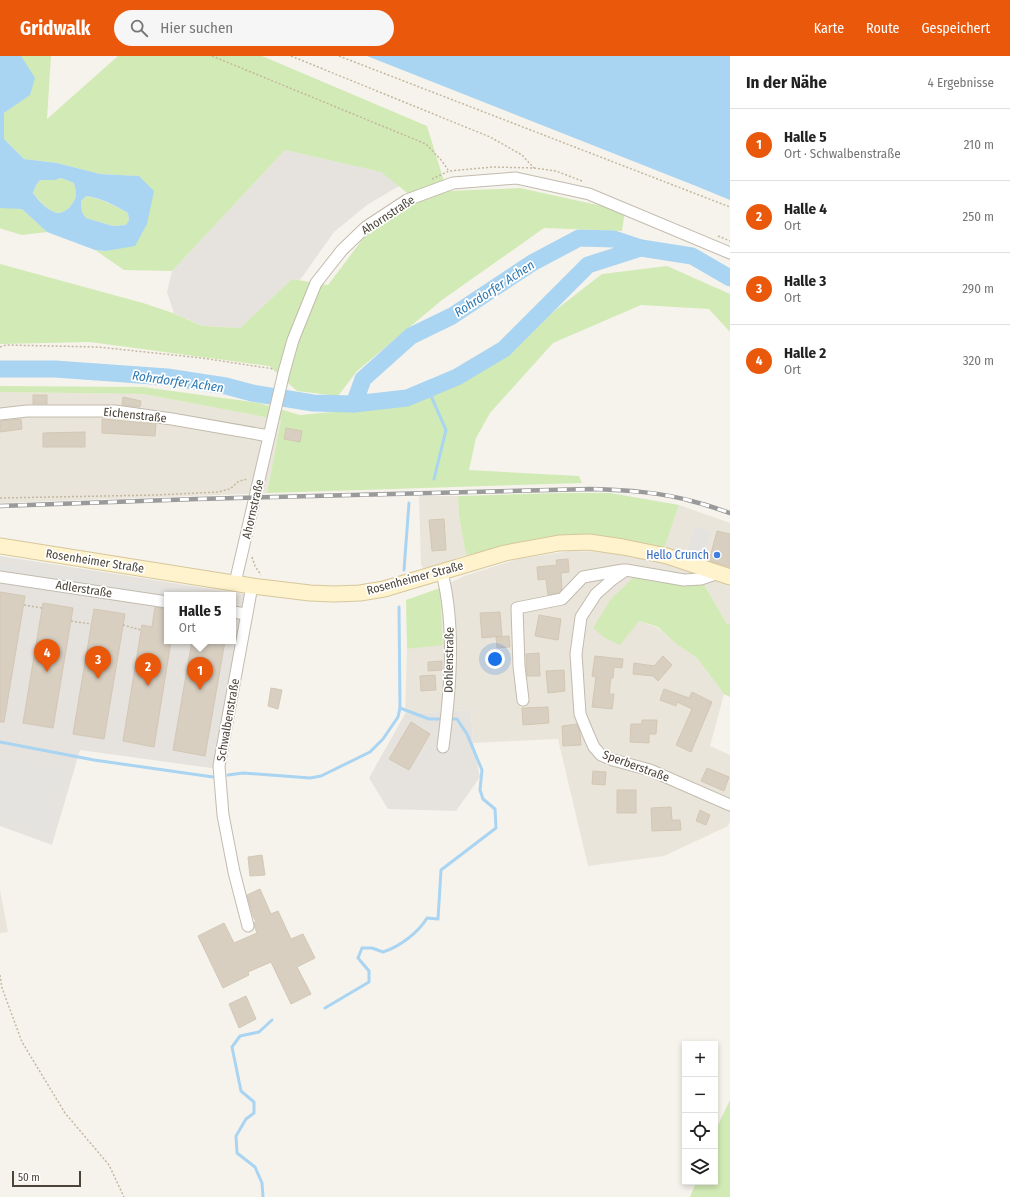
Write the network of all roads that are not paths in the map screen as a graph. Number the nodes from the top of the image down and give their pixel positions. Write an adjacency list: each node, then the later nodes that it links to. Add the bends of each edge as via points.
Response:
1 (730, 253): 3 (street, Ahornstraße, via 589,194 516,178 453,183 407,200 366,227 342,250 316,283 293,340)
2 (0, 414): 3 (street, Eichenstraße, via 27,410 115,411)
3 (269, 436): 9 (street, Ahornstraße)
4 (0, 546): 9 (main road, Rosenheimer Straße)
5 (626, 570): 7 (street, via 684,580); 14 (street, via 583,577 562,599 517,608 518,666); 16 (street, Sperberstraße, via 596,594 581,617 576,654 580,714 594,748 601,755 650,770)
6 (442, 573): 7 (main road, Rosenheimer Straße, via 505,553 559,542 589,542 667,556); 10 (main road, Rosenheimer Straße, via 360,593 310,593); 15 (street, Dohlenstraße, via 449,618 450,655 448,709)
7 (724, 575)
8 (0, 577): 11 (street, Adlerstraße)
9 (235, 583): 10 (main road, Rosenheimer Straße)
10 (257, 586): 13 (street, Schwalbenstraße)
11 (164, 602)
12 (236, 612): 13 (street)
13 (246, 614): 17 (street, Schwalbenstraße, via 219,766 223,815)
14 (523, 700)
15 (443, 747)
16 (730, 805)
17 (248, 926)

